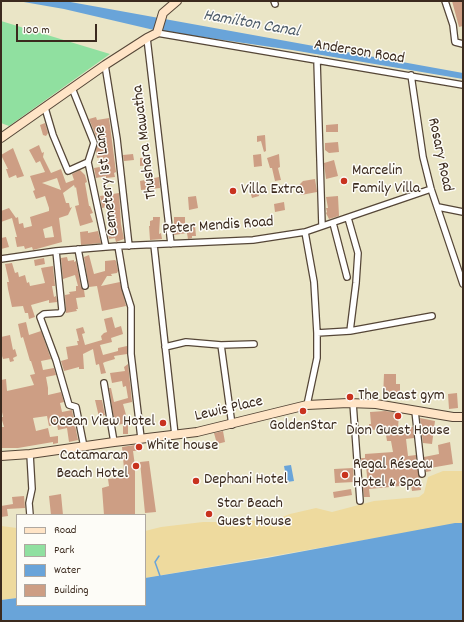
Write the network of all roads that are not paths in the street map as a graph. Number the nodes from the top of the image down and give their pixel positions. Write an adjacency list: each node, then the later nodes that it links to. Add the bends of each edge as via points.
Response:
1 (177, 1): 3 (street, via 163,13)
2 (445, 1): 5 (street, via 453,25 455,42)
3 (157, 31): 4 (street); 6 (street, Anderson Road)
4 (147, 38): 7 (street); 21 (street, Thushara Mawatha)
5 (463, 44)
6 (317, 60): 8 (street, Anderson Road); 19 (street)
7 (105, 65): 10 (street); 24 (street, Cemetery 1st Lane, via 117,139)
8 (411, 75): 9 (street, Anderson Road); 14 (street, Rosary Road, via 423,157)
9 (463, 85)
10 (72, 88): 11 (street); 13 (street, via 94,143)
11 (44, 108): 12 (street); 13 (street, via 68,171)
12 (2, 136)
13 (88, 162): 25 (street)
14 (431, 189): 15 (street, Rosary Road); 17 (street, Peter Mendis Road)
15 (438, 207): 16 (street); 30 (street, Rosary Road)
16 (463, 212)
17 (348, 218): 18 (street, Peter Mendis Road); 33 (street, via 358,254)
18 (333, 223): 19 (street, Peter Mendis Road); 29 (street)
19 (322, 226): 20 (street, Peter Mendis Road)
20 (305, 232): 21 (street, Peter Mendis Road, via 253,240); 34 (street, via 314,282)
21 (171, 244): 22 (street, Peter Mendis Road)
22 (154, 245): 24 (street, Peter Mendis Road); 37 (street)
23 (118, 246): 24 (street, Peter Mendis Road); 25 (street, Peter Mendis Road); 45 (street, via 131,307 131,354)
24 (129, 246)
25 (106, 247): 26 (street, Peter Mendis Road)
26 (78, 249): 27 (street, Peter Mendis Road); 31 (street)
27 (56, 251): 28 (street, Peter Mendis Road); 47 (street, via 62,310 40,317 69,405 76,407)
28 (1, 259)
29 (347, 277)
30 (463, 284)
31 (85, 286)
32 (432, 316): 33 (street)
33 (350, 331): 34 (street)
34 (317, 332): 40 (street, via 318,358)
35 (254, 344): 36 (street)
36 (221, 345): 37 (street, via 186,342); 43 (street)
37 (165, 347): 44 (street)
38 (104, 383): 46 (street)
39 (353, 403): 40 (street, Lewis Place); 41 (street, Lewis Place); 51 (street)
40 (307, 405): 43 (street, Lewis Place)
41 (416, 411): 42 (street, Lewis Place); 50 (street)
42 (463, 417)
43 (232, 425): 44 (street, Lewis Place)
44 (175, 435): 45 (street, Lewis Place)
45 (140, 438): 46 (street, Lewis Place)
46 (114, 442): 47 (street, Lewis Place)
47 (84, 447): 48 (street, Lewis Place)
48 (30, 454): 49 (street, Lewis Place); 52 (street, via 32,489)
49 (1, 456)
50 (422, 474)
51 (360, 501)
52 (30, 514)

